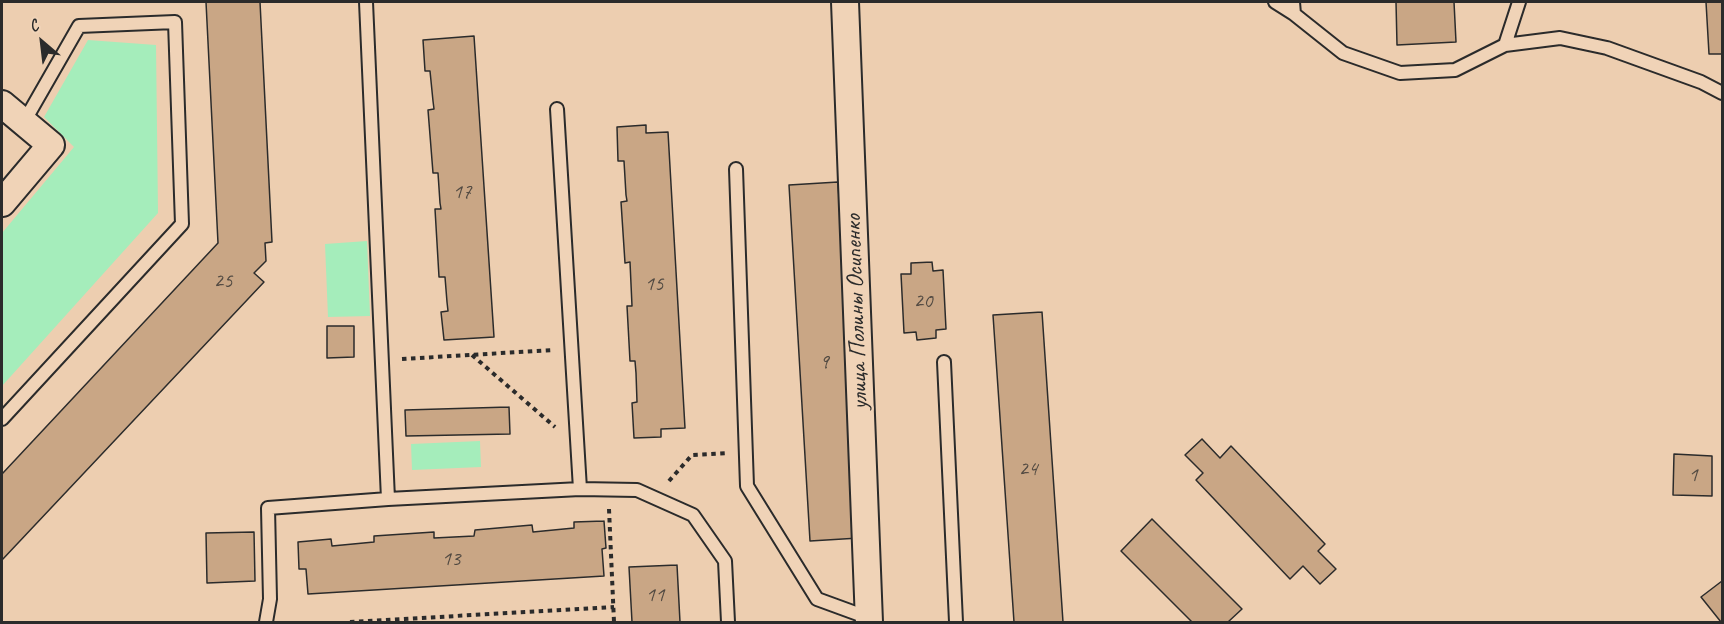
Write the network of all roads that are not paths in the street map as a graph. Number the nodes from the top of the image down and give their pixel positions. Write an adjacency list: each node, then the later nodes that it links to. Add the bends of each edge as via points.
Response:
1 (366, 2): 16 (lane)
2 (845, 2): 17 (street, улица Полины Осипенко)
3 (1275, 2): 5 (lane)
4 (1519, 2): 6 (lane)
5 (1294, 8): 6 (lane, via 1343,53 1400,73 1455,70)
6 (1505, 45): 7 (lane, via 1560,38 1607,48)
7 (1722, 93)
8 (2, 104): 10 (street)
9 (557, 109): 15 (lane)
10 (24, 122): 12 (street, via 51,145); 14 (lane, via 79,26 175,22 182,224)
11 (736, 169): 17 (lane, via 747,486 817,599)
12 (2, 203)
13 (944, 362): 20 (lane)
14 (2, 419)
15 (580, 489): 16 (lane); 19 (lane, via 637,490 693,515 725,561)
16 (388, 499): 18 (lane, via 268,508 270,599)
17 (869, 620)
18 (266, 622)
19 (728, 622)
20 (956, 622)

